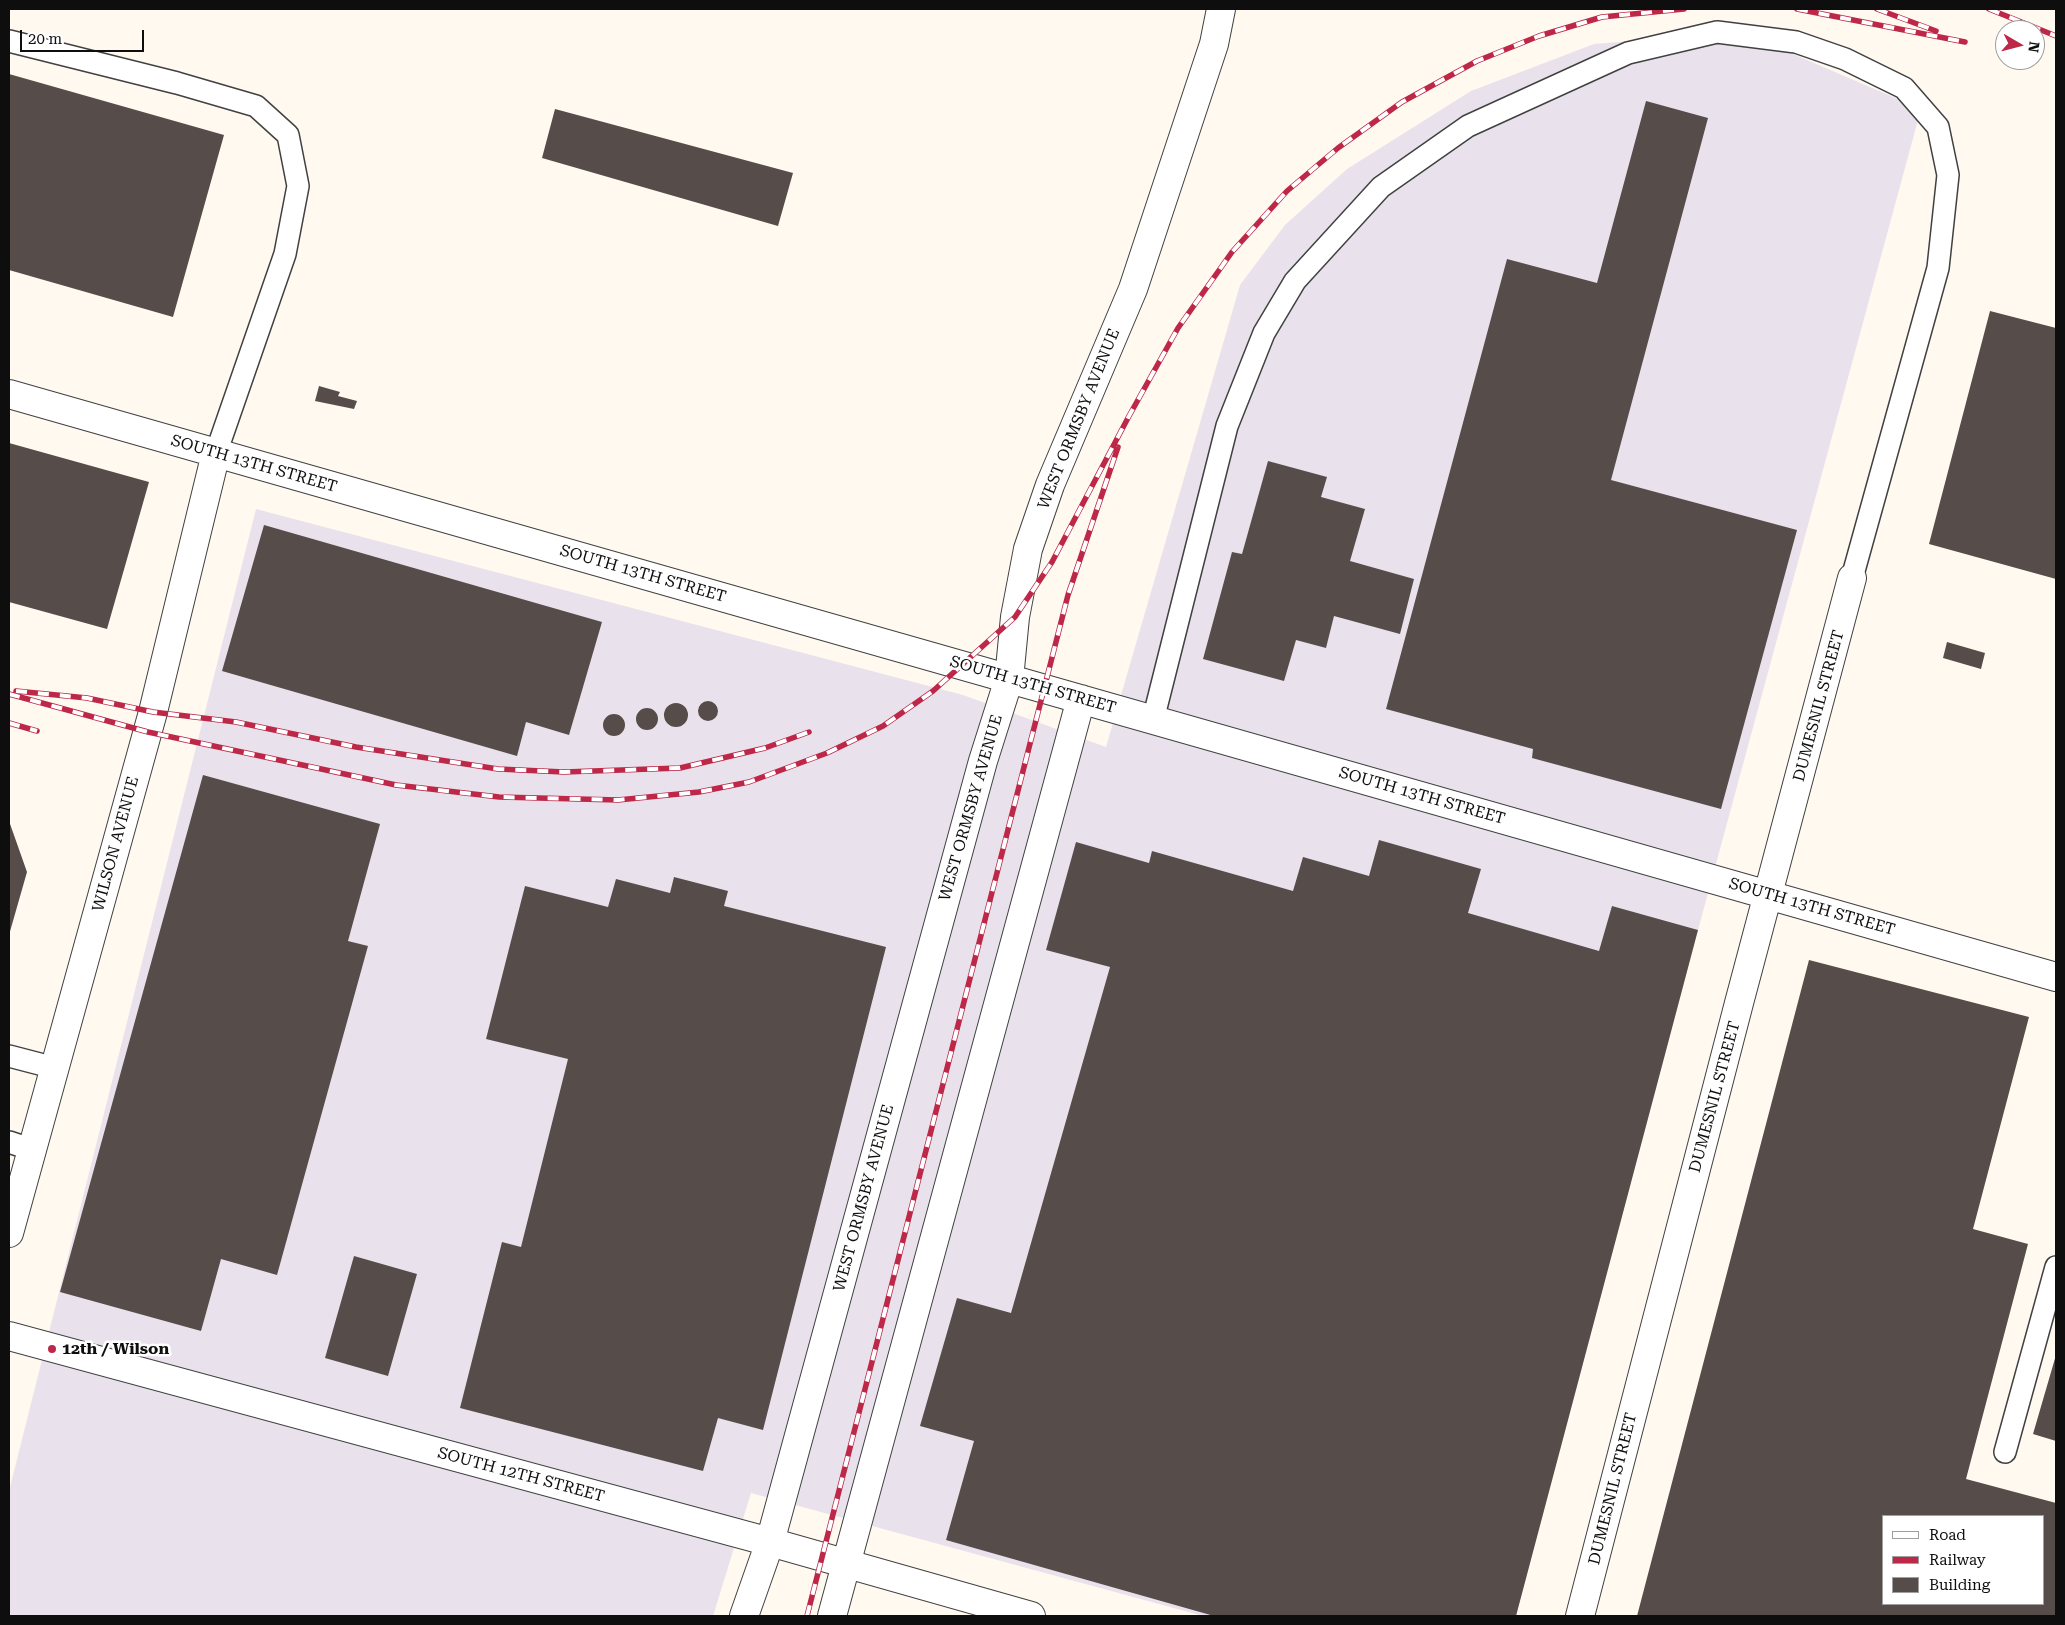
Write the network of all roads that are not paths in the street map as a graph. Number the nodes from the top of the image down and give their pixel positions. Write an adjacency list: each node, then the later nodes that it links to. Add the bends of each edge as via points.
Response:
1 (1221, 9): 6 (street, WEST ORMSBY AVENUE, via 1214,44 1133,289 1050,485 1028,549 1015,617)
2 (9, 41): 4 (lane, via 256,106 288,135 298,186 285,254)
3 (9, 394): 4 (street, SOUTH 13TH STREET)
4 (216, 453): 6 (street, SOUTH 13TH STREET); 12 (street, WILSON AVENUE, via 153,712)
5 (1852, 578): 8 (lane, via 1938,268 1948,174 1938,127 1904,88 1845,60 1796,42 1717,32 1628,53 1468,126 1381,187 1295,281 1264,333 1227,426); 9 (street, DUMESNIL STREET)
6 (1009, 679): 7 (street, SOUTH 13TH STREET); 18 (street, WEST ORMSBY AVENUE, via 982,761)
7 (1081, 699): 8 (street, SOUTH 13TH STREET); 19 (street)
8 (1153, 720): 9 (street, SOUTH 13TH STREET)
9 (1768, 894): 10 (street, SOUTH 13TH STREET); 23 (street, DUMESNIL STREET)
10 (2056, 977)
11 (9, 1056): 12 (lane)
12 (54, 1068): 13 (street, WILSON AVENUE)
13 (21, 1146): 14 (street, WILSON AVENUE)
14 (9, 1233)
15 (2056, 1267): 17 (lane)
16 (9, 1336): 18 (street, SOUTH 12TH STREET)
17 (2005, 1452)
18 (770, 1542): 19 (street, SOUTH 12TH STREET); 20 (street, WEST ORMSBY AVENUE)
19 (845, 1564): 21 (street); 22 (street, SOUTH 12TH STREET)
20 (744, 1616)
21 (832, 1616)
22 (1031, 1616)
23 (1580, 1616)

